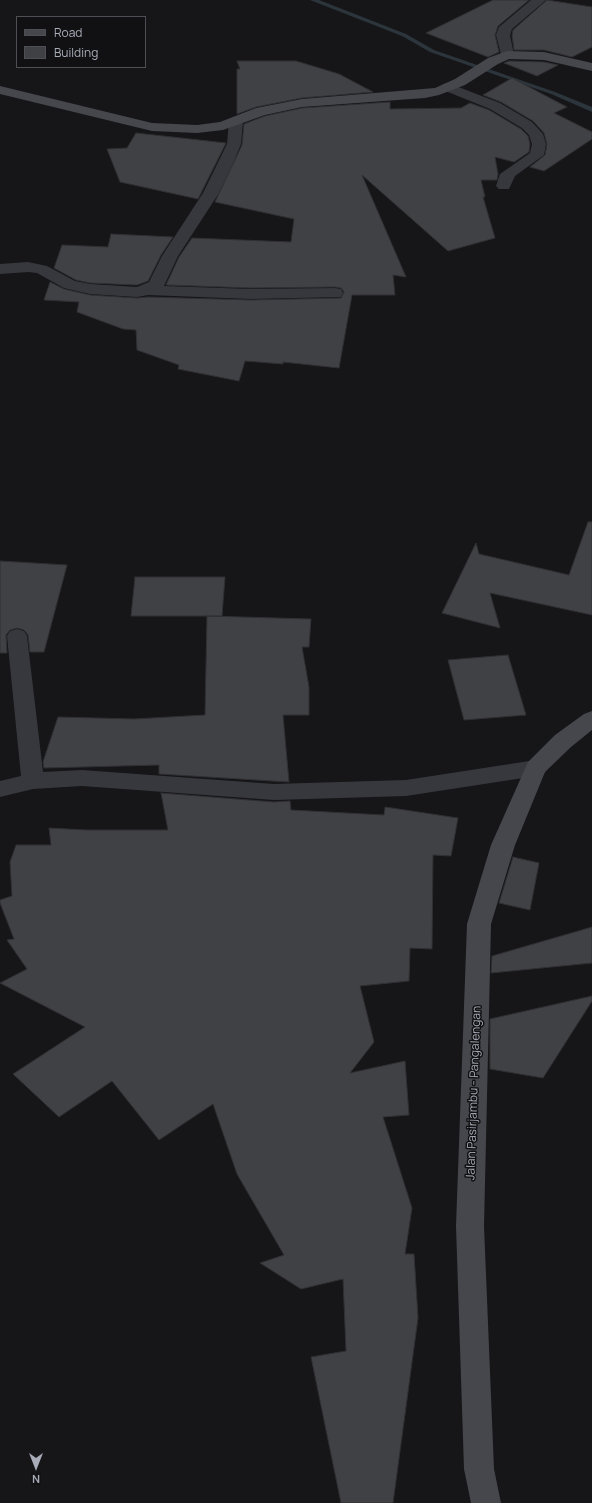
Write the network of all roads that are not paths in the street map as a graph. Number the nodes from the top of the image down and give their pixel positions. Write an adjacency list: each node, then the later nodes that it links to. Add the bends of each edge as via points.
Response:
1 (539, 0): 2 (street, via 506,27 503,35)
2 (507, 55): 3 (street, via 544,56); 4 (street)
3 (592, 67)
4 (454, 84): 6 (street, via 425,94 280,106); 7 (street, via 527,125 536,134 539,144 537,155 508,174)
5 (0, 90): 6 (street, via 152,127 213,128)
6 (236, 121): 9 (street, via 234,144 215,186 170,256 156,285)
7 (504, 186)
8 (0, 269): 9 (street, via 41,269 70,285 90,289 137,292)
9 (148, 290): 10 (street, via 251,294)
10 (335, 293)
11 (17, 636): 14 (street)
12 (592, 718): 13 (street, Jalan Pasirjambu - Pangalengan, via 563,741)
13 (536, 768): 14 (street, via 406,788 282,792 82,778); 16 (street, Jalan Pasirjambu - Pangalengan, via 503,845 479,924 470,1226 479,1469)
14 (33, 782): 15 (street)
15 (0, 789)
16 (486, 1503)

